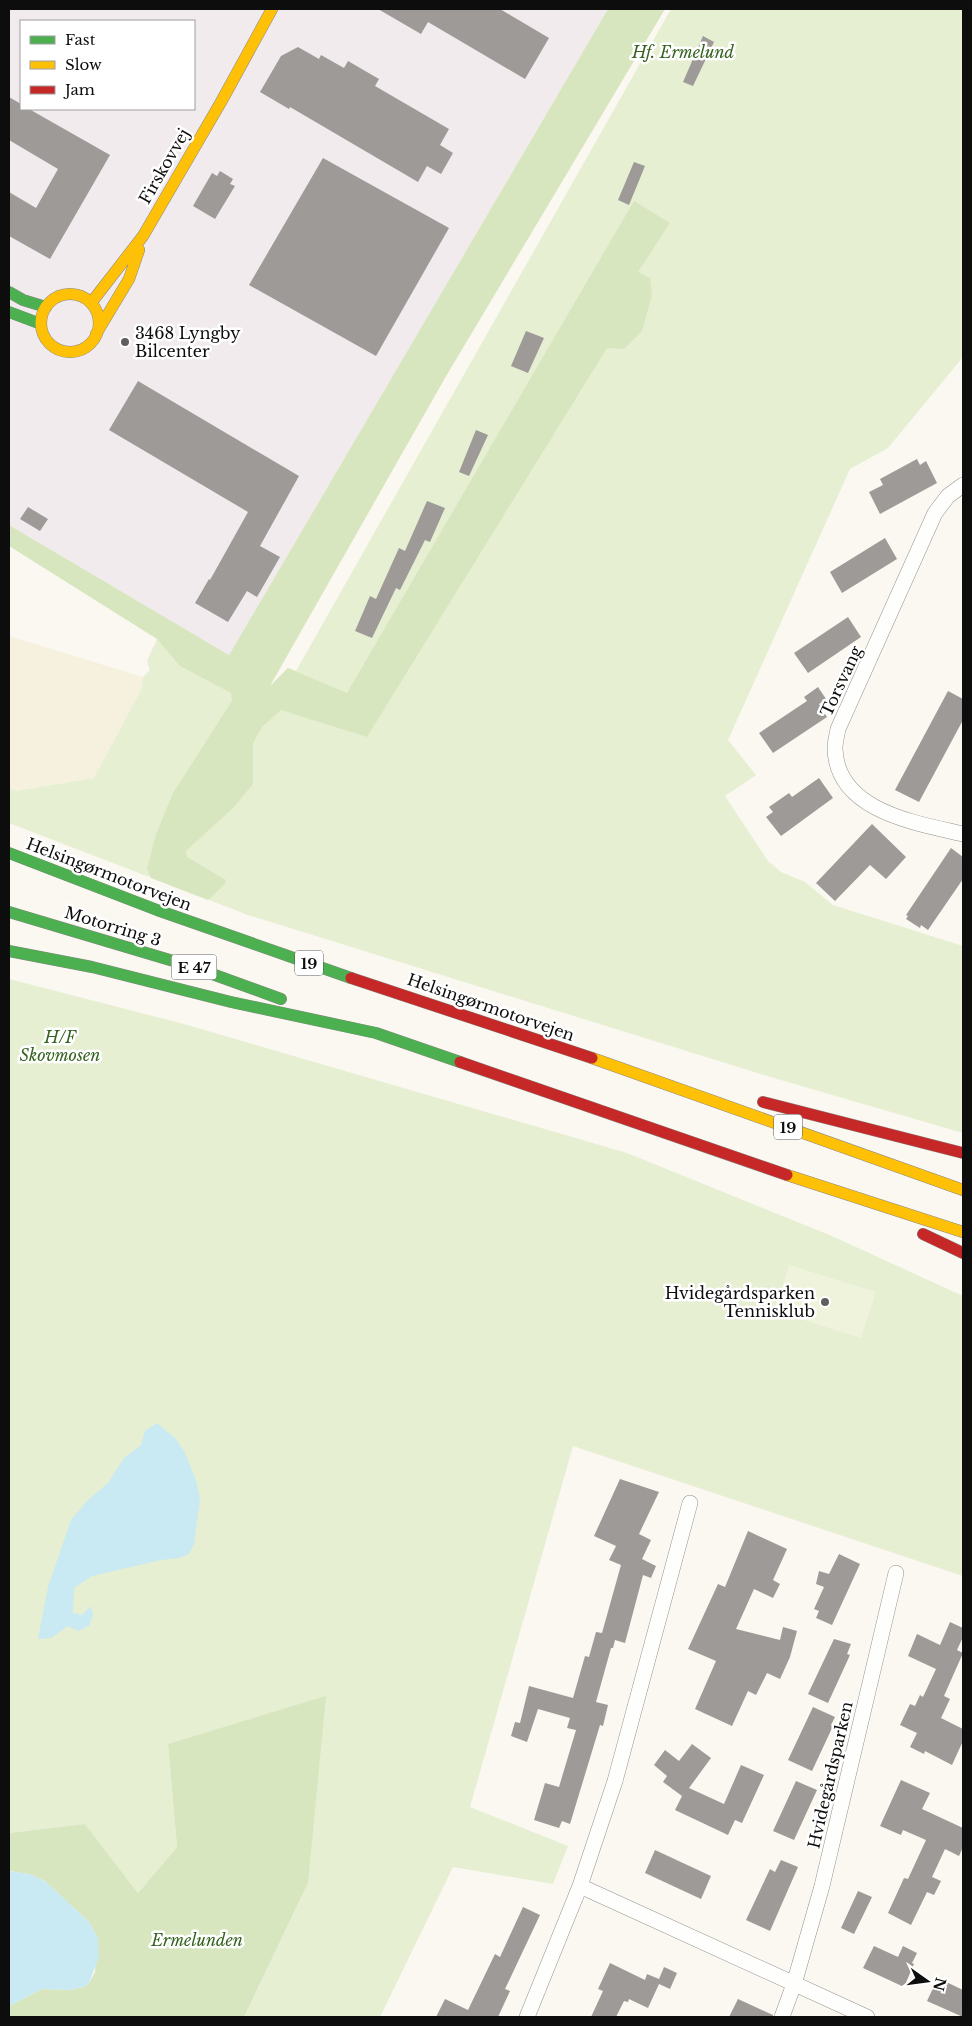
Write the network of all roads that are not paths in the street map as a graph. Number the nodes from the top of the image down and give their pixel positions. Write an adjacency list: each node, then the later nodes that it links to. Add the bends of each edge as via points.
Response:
1 (272, 9): 2 (main road, Firskovvej)
2 (143, 236): 4 (main road, Firskovvej); 8 (main road, Firskovvej, via 129,280)
3 (9, 292): 5 (main road)
4 (91, 303): 5 (main road, via 84,297 67,294 52,300); 8 (main road, via 98,318)
5 (46, 307): 7 (main road)
6 (9, 312): 7 (main road)
7 (41, 324): 8 (main road, via 48,341 54,347 68,351 87,346)
8 (96, 335)
9 (963, 486): 10 (street, Torsvang, via 948,496 935,513 838,728 835,748 839,770 851,789 866,802 912,822)
10 (963, 834)
11 (9, 853): 15 (main road, Helsingørmotorvejen / 19, via 228,936)
12 (9, 912): 14 (main road, Motorring 3 / E 47, via 190,966)
13 (9, 951): 14 (main road)
14 (376, 1033): 19 (main road)
15 (613, 1065): 16 (main road); 20 (main road, Helsingørmotorvejen / 19)
16 (719, 1091)
17 (747, 1098): 18 (main road)
18 (963, 1153)
19 (820, 1186): 21 (main road); 22 (main road)
20 (963, 1190)
21 (963, 1232)
22 (963, 1253)
23 (690, 1503): 25 (street, via 615,1781)
24 (896, 1573): 26 (street, Hvidegårdsparken, via 824,1877)
25 (580, 1886): 26 (street); 27 (street)
26 (794, 1984): 28 (street, Hvidegårdsparken); 29 (street)
27 (527, 2017)
28 (782, 2017)
29 (867, 2017)

